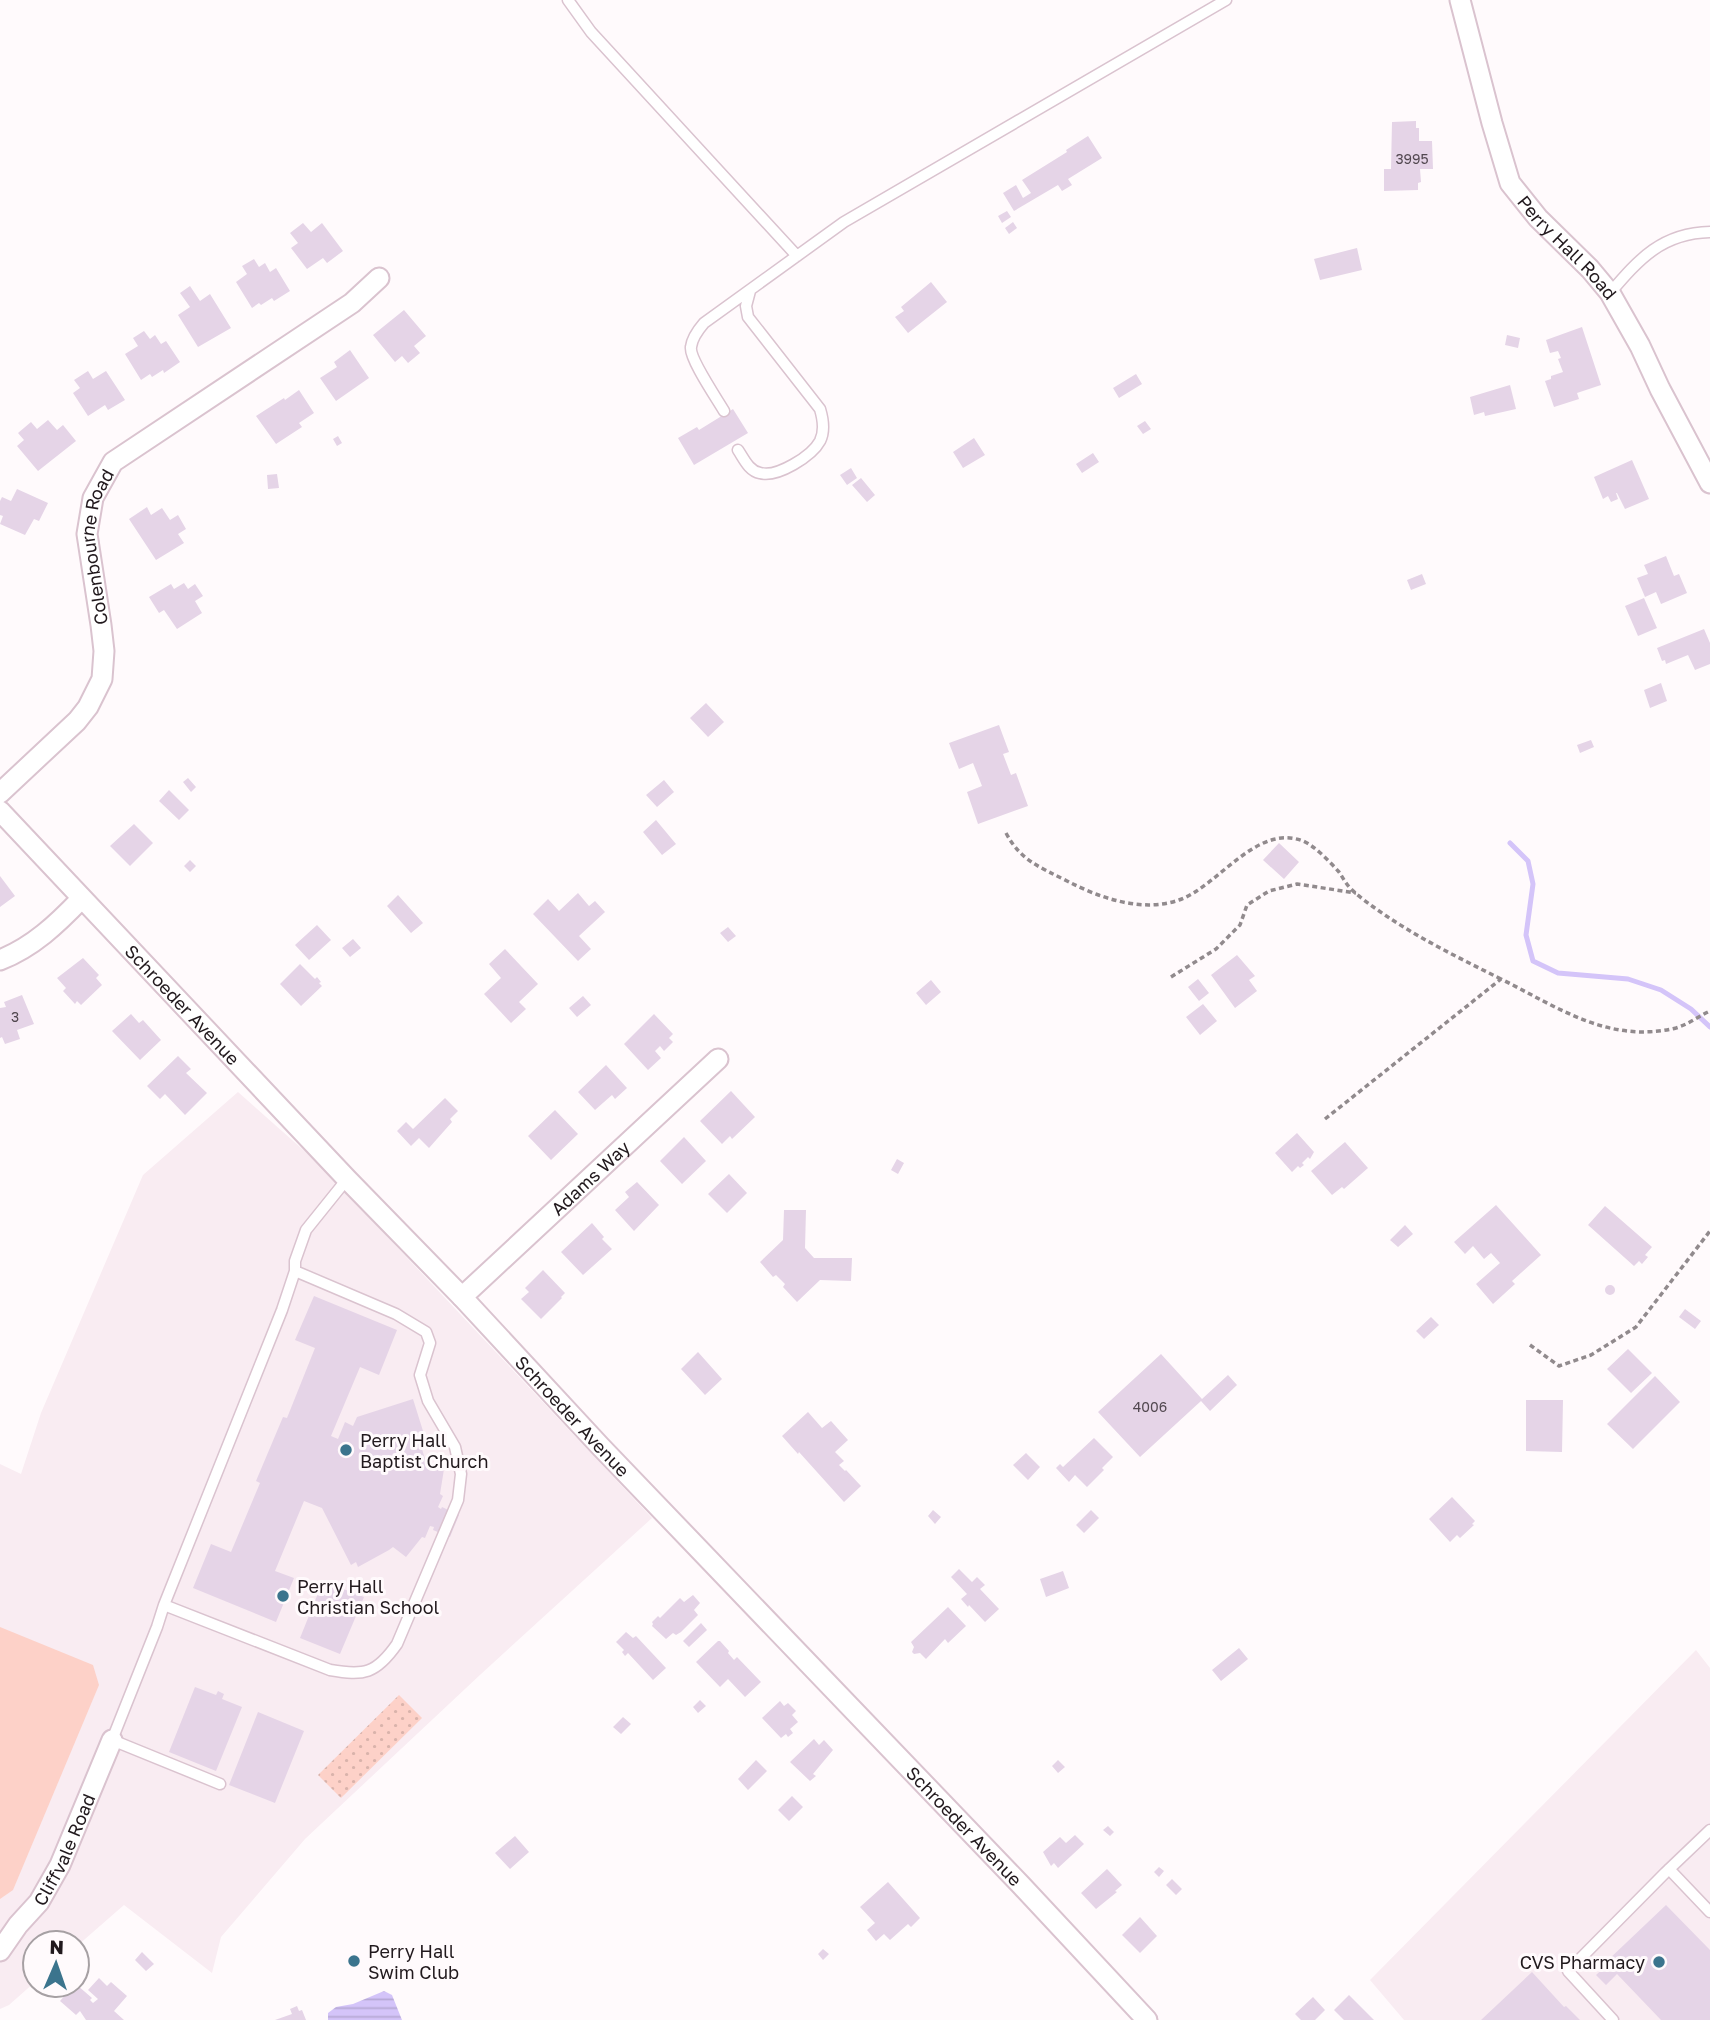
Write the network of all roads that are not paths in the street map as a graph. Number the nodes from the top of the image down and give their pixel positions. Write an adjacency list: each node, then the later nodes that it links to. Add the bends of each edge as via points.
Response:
1 (568, 0): 5 (lane)
2 (1226, 0): 5 (lane, via 867,208)
3 (1460, 0): 8 (street, Perry Hall Road, via 1510,183)
4 (1710, 232): 8 (lane, via 1657,246)
5 (797, 256): 7 (lane)
6 (379, 278): 12 (street, Colenbourne Road, via 352,303 113,462 93,499 87,534 104,652 102,678 77,721)
7 (750, 291): 9 (lane, via 704,323 690,348); 10 (lane, via 748,317 816,402 823,427 816,447 771,474 751,469)
8 (1610, 293): 11 (street, Perry Hall Road)
9 (724, 411)
10 (738, 450)
11 (1710, 483)
12 (0, 793)
13 (0, 811): 14 (street, Schroeder Avenue)
14 (81, 899): 15 (street, via 32,944); 17 (street, Schroeder Avenue)
15 (0, 960)
16 (718, 1059): 19 (street, Adams Way)
17 (347, 1179): 18 (lane, via 306,1230); 19 (street, Schroeder Avenue)
18 (295, 1272): 20 (lane); 20 (lane, via 396,1314 426,1332 430,1343 420,1375 428,1401 455,1447 461,1474 458,1500 397,1644 373,1669 355,1674 330,1670)
19 (462, 1297): 28 (street, Schroeder Avenue)
20 (164, 1605): 21 (lane)
21 (112, 1740): 22 (lane); 26 (street, Cliffvale Road, via 61,1865)
22 (219, 1784)
23 (1710, 1830): 24 (lane)
24 (1669, 1869): 25 (lane); 27 (lane, via 1569,1971)
25 (1710, 1912)
26 (0, 1951)
27 (1607, 2018)
28 (1147, 2020)

